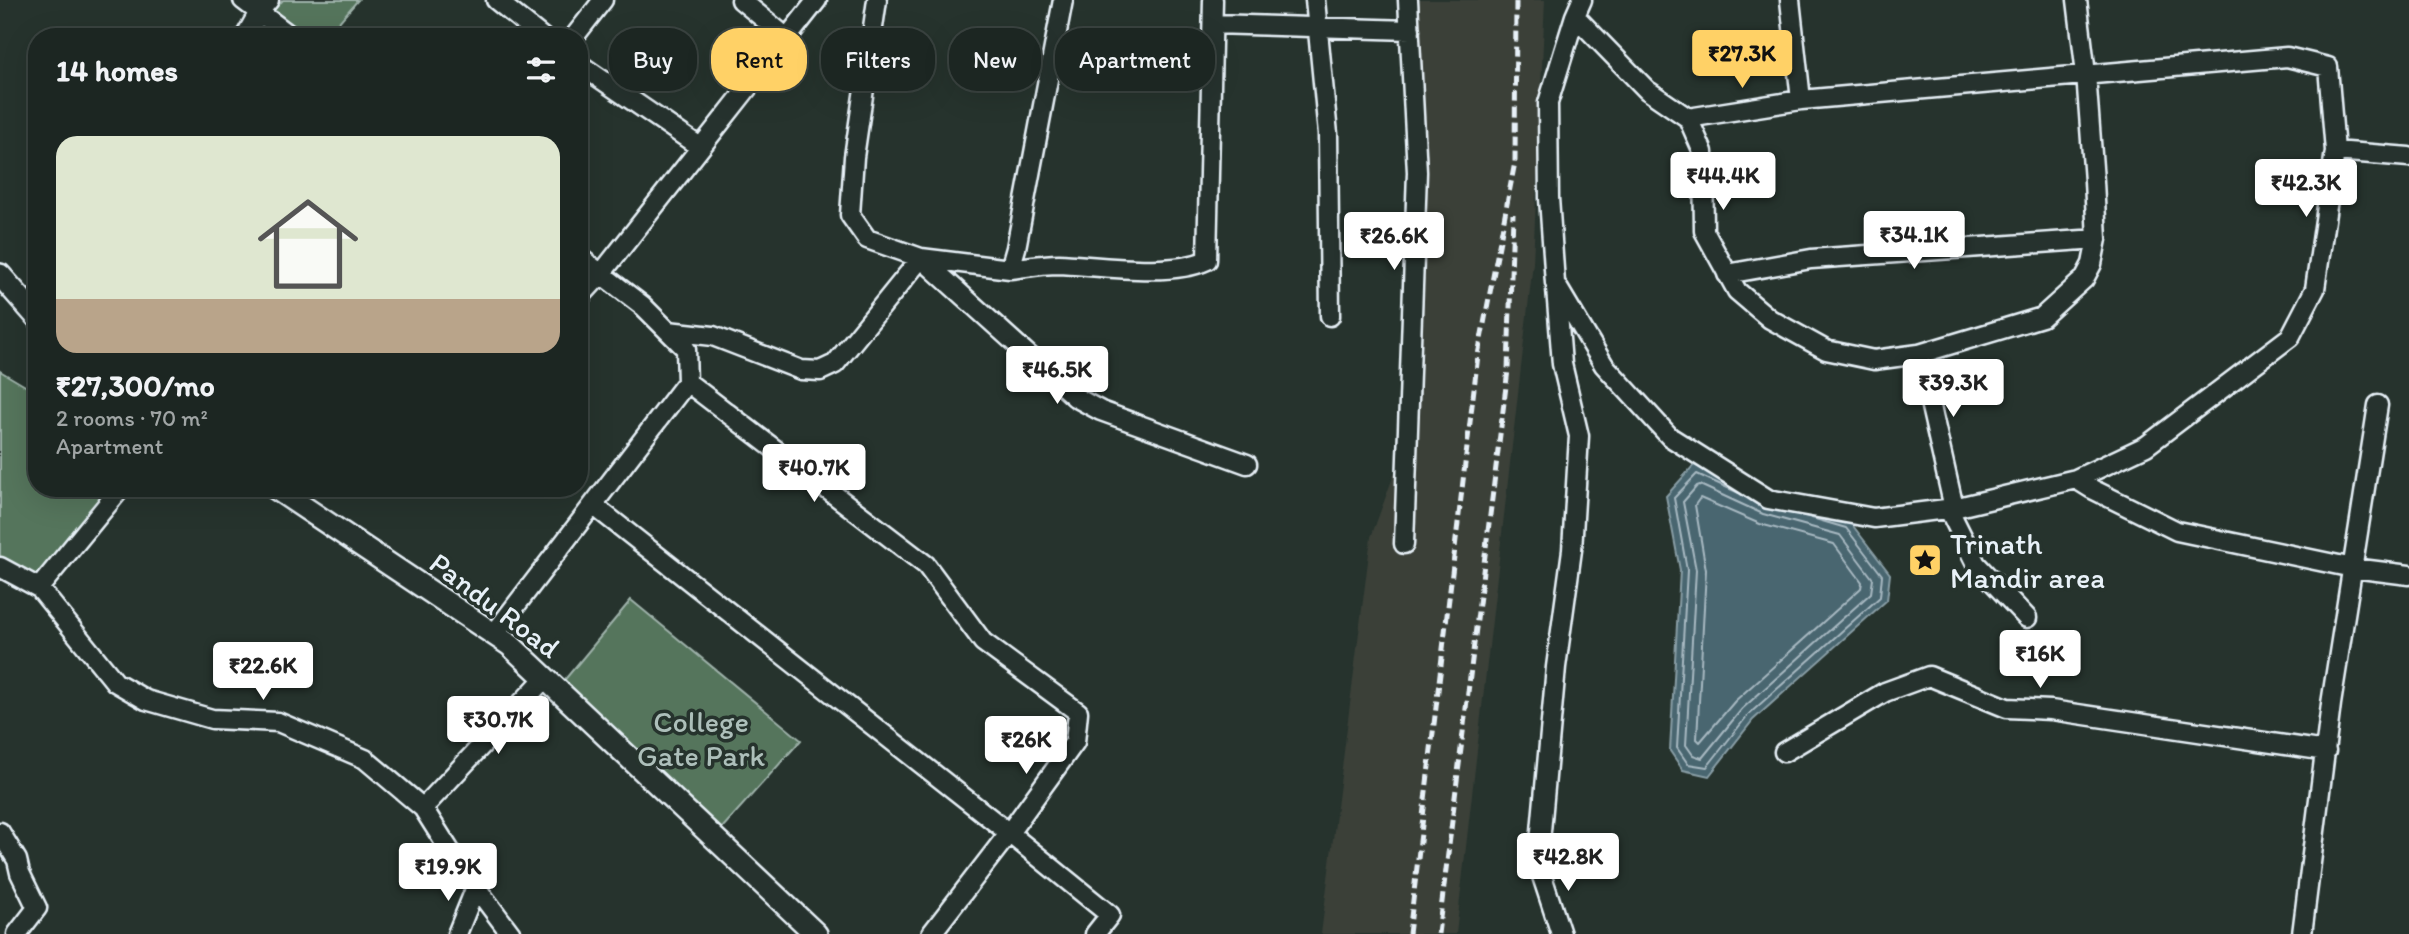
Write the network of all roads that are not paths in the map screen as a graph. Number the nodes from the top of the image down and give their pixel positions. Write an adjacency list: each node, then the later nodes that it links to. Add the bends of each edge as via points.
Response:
1 (243, 0): 13 (street)
2 (496, 0): 18 (street)
3 (603, 0): 19 (street)
4 (741, 0): 20 (street)
5 (817, 0): 21 (street)
6 (877, 0): 33 (street, via 850,215 867,239)
7 (1063, 0): 35 (street)
8 (1213, 0): 15 (street)
9 (1315, 0): 22 (street)
10 (1408, 0): 23 (street)
11 (1790, 0): 27 (street)
12 (2077, 0): 25 (street)
13 (264, 6): 16 (street); 17 (street)
14 (1579, 8): 28 (street, via 1647,90); 39 (street, via 1548,103)
15 (1213, 24): 22 (street); 35 (street, via 1208,260 1160,268 1056,264)
16 (251, 28)
17 (284, 28)
18 (531, 28)
19 (582, 28)
20 (775, 28)
21 (795, 28)
22 (1318, 28): 23 (street); 42 (street, via 1328,134)
23 (1410, 30): 53 (street, via 1417,172)
24 (588, 70): 29 (street)
25 (2086, 74): 27 (street); 30 (street, via 2287,57 2328,68); 32 (street)
26 (745, 91): 29 (street)
27 (1801, 100): 28 (street)
28 (1688, 118): 37 (street, via 1703,152 1704,231)
29 (701, 147): 36 (street)
30 (2335, 151): 31 (street); 48 (street, via 2315,289 2290,337 2146,446)
31 (2409, 157)
32 (2097, 239): 37 (street, via 1811,259); 44 (street, via 2084,279 2042,317)
33 (921, 258): 35 (street); 43 (street, via 835,364 820,370 801,370 713,336); 47 (street, via 1075,397 1101,411)
34 (588, 264): 36 (street)
35 (1010, 269)
36 (601, 274): 40 (street); 43 (street)
37 (1727, 274): 44 (street, via 1737,291 1770,319 1826,350 1874,360)
38 (0, 275): 41 (street)
39 (1555, 283): 52 (street, via 1604,365 1671,438 1768,499 1874,518); 73 (street, via 1562,364 1579,436 1572,550 1538,864)
40 (588, 288)
41 (28, 307)
42 (1330, 316)
43 (668, 331): 45 (street, via 686,349)
44 (1919, 354): 52 (street)
45 (687, 382): 51 (street); 65 (street, via 926,565 983,642 1079,712 1075,742)
46 (2378, 405): 55 (street)
47 (1247, 464)
48 (2076, 479): 52 (street); 55 (street, via 2177,531)
49 (114, 497): 57 (street)
50 (288, 497): 59 (street, Pandu Road)
51 (593, 505): 59 (street); 65 (street)
52 (1951, 508): 58 (street, via 1976,564)
53 (1404, 544)
54 (0, 567): 57 (street)
55 (2353, 568): 56 (street); 61 (street)
56 (2409, 575)
57 (39, 588): 63 (street, via 115,682 146,700 212,719 278,722 365,759)
58 (2027, 618)
59 (494, 634): 60 (street, Pandu Road)
60 (545, 678): 63 (street); 70 (street, Pandu Road)
61 (2326, 751): 62 (street, via 2051,710 2007,708 1929,676 1885,692); 74 (street)
62 (1784, 752)
63 (423, 808): 66 (street)
64 (0, 832): 67 (street, via 18,860 37,908)
65 (1009, 833): 71 (street); 72 (street, via 1110,915)
66 (476, 887): 68 (street); 69 (street)
67 (17, 934)
68 (457, 934)
69 (510, 934)
70 (816, 934)
71 (930, 934)
72 (1094, 934)
73 (1561, 934)
74 (2302, 934)

